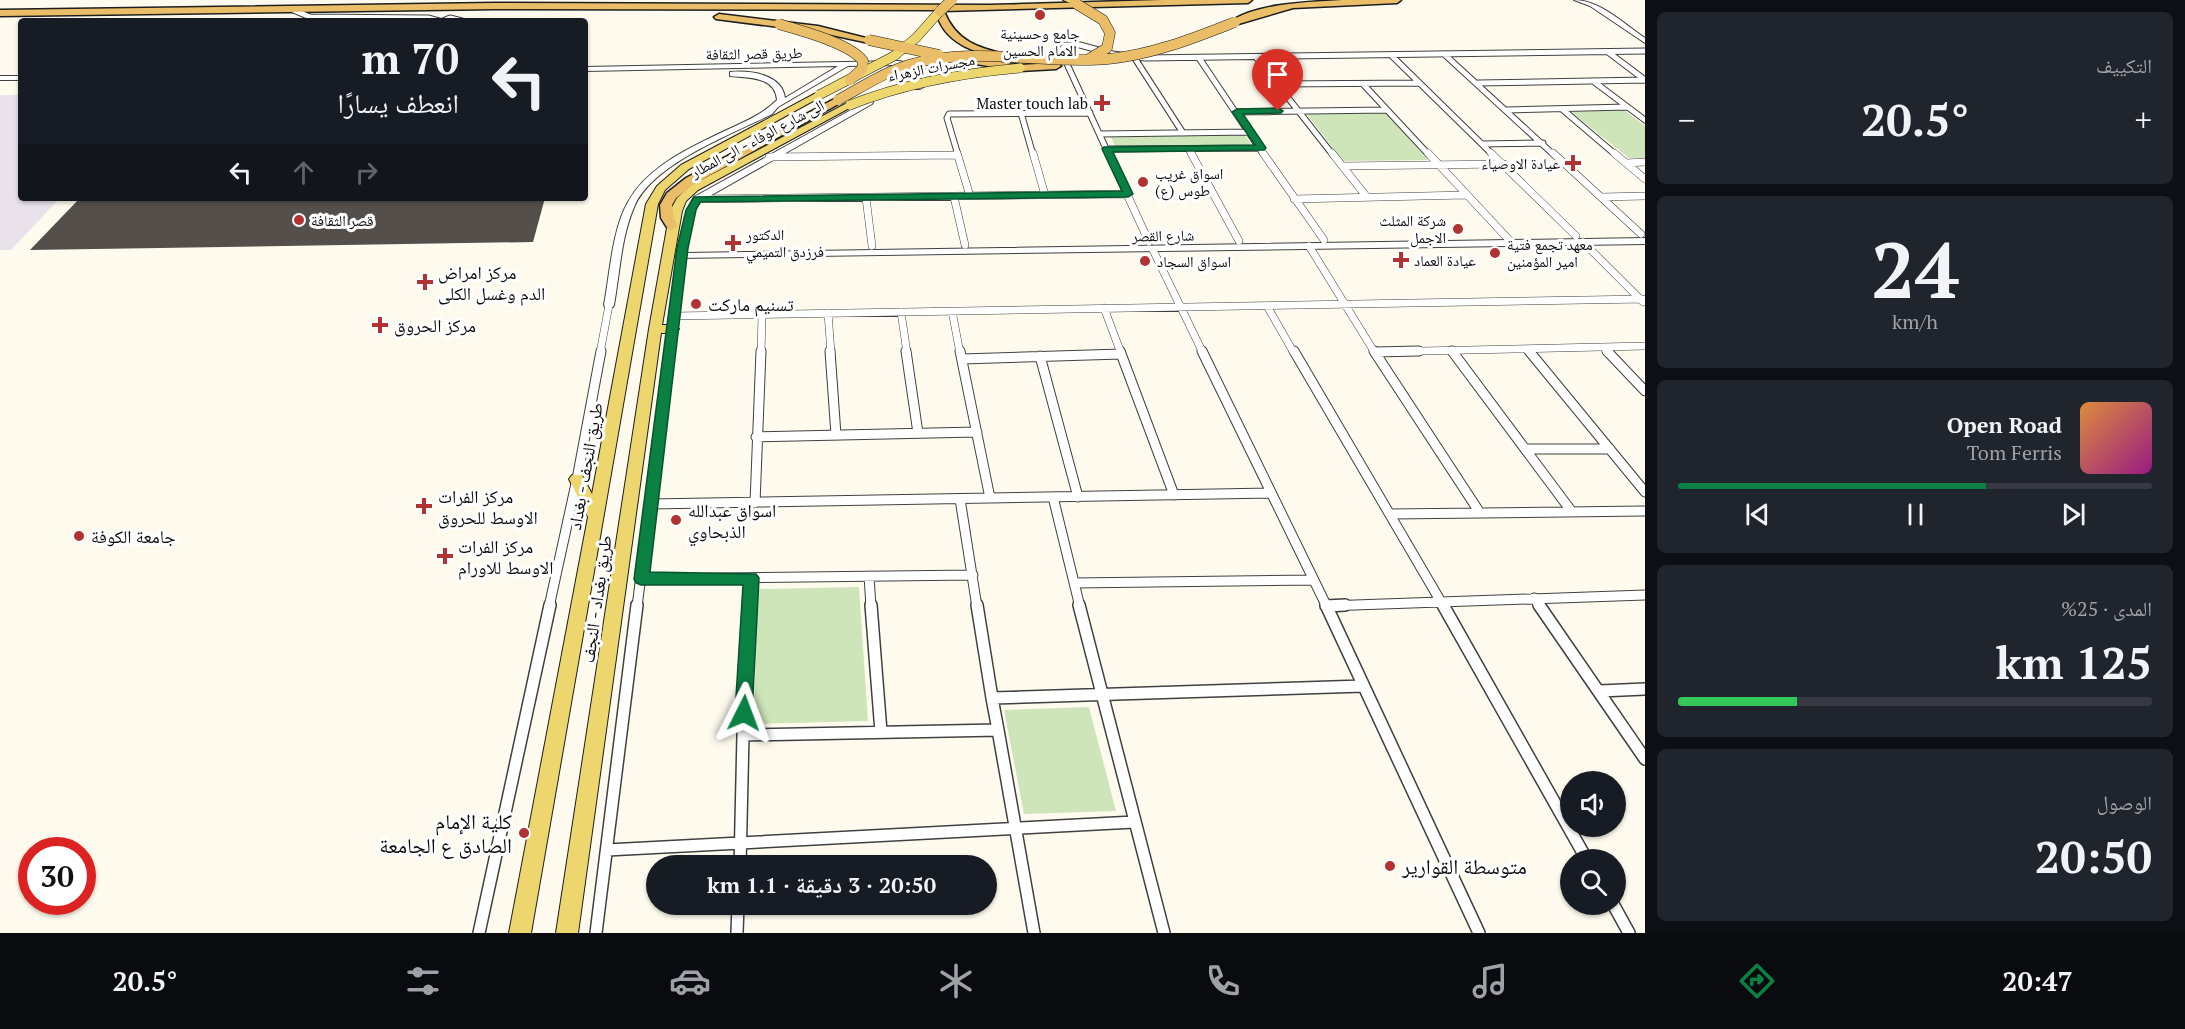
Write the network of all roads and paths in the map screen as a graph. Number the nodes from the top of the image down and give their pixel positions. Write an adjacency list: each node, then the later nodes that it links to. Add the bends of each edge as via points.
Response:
1 (560, 0): 9 (highway)
2 (952, 0): 17 (highway, bridge)
3 (1060, 0): 10 (highway)
4 (1248, 0): 14 (highway, via 989,8)
5 (1397, 0): 30 (highway, bridge, via 1300,4 1266,11 1120,58)
6 (1577, 0): 22 (street, via 1593,5)
7 (1601, 0): 21 (street, via 1601,4)
8 (444, 1): 9 (highway); 11 (highway)
9 (475, 1)
10 (1071, 2): 30 (highway, bridge, via 1093,12 1107,25 1111,39 1107,48 1076,63)
11 (179, 4): 13 (highway); 16 (highway, via 168,7)
12 (0, 6): 13 (highway)
13 (144, 8): 16 (highway); 18 (highway)
14 (325, 8): 15 (highway); 20 (highway, via 385,13 648,11)
15 (291, 9): 16 (highway); 19 (street, via 316,17)
16 (171, 11)
17 (940, 11): 30 (highway, bridge, via 945,27 961,42); 38 (main road, مجسرات الزهراء, bridge, via 894,56)
18 (0, 13)
19 (428, 18)
20 (779, 24): 30 (highway, bridge, via 943,56); 38 (highway, bridge, via 858,54 863,61 862,69)
21 (1645, 34)
22 (1645, 41)
23 (1645, 51): 24 (street)
24 (1608, 52): 25 (street); 39 (street)
25 (1444, 54): 26 (street); 42 (street)
26 (1391, 55): 28 (street); 41 (street)
27 (1134, 57): 29 (street); 57 (street, via 1080,45 1061,47); 60 (street)
28 (1256, 57): 29 (street); 44 (street)
29 (1199, 58): 55 (street)
30 (1020, 63): 48 (main road, مجسرات الزهراء, bridge, via 930,79); 48 (highway, bridge, via 961,56 927,61 898,69)
31 (846, 65): 32 (street, طريق قصر الثقافة); 49 (street, طريق قصر الثقافة); 68 (street, via 906,64 919,68 927,78 918,87 857,107)
32 (757, 66): 33 (street, طريق قصر الثقافة); 35 (street, via 761,72)
33 (588, 69)
34 (588, 75): 35 (street, طريق قصر الثقافة)
35 (753, 76): 49 (street, طريق قصر الثقافة, via 777,86 782,95)
36 (0, 78): 37 (street)
37 (18, 78)
38 (850, 80): 47 (main road, مجسرات الزهراء, bridge)
39 (1645, 80): 40 (street)
40 (1593, 81): 42 (street); 50 (street)
41 (1419, 83): 45 (street); 63 (street)
42 (1478, 83): 53 (street)
43 (18, 84): 46 (street)
44 (1278, 84): 45 (street); 54 (street)
45 (1363, 84): 52 (street)
46 (0, 85)
47 (819, 95): 139 (main road, طريق النجف - بغداد, via 694,160 668,180 656,196 649,213)
48 (844, 102): 86 (highway, via 690,181 664,207)
49 (778, 105): 100 (street, طريق قصر الثقافة, via 662,168 638,191 627,217)
50 (1627, 107): 51 (street); 58 (street)
51 (1562, 109): 53 (street); 69 (street)
52 (1388, 110): 54 (street); 73 (street)
53 (1506, 110): 62 (street)
54 (1299, 111): 55 (street); 72 (street)
55 (1237, 112): 59 (street)
56 (1021, 113): 57 (street); 67 (street, via 949,114); 76 (street)
57 (1090, 113): 61 (street)
58 (1645, 120)
59 (1250, 132): 60 (street); 64 (street)
60 (1183, 133): 61 (street)
61 (1100, 134): 65 (street)
62 (1543, 143): 63 (street); 80 (street)
63 (1483, 144): 71 (street)
64 (1261, 148): 66 (street); 85 (street)
65 (1107, 149): 66 (street); 75 (street)
66 (1189, 150): 91 (street)
67 (957, 155): 68 (street); 78 (street)
68 (769, 158): 84 (street)
69 (1626, 162): 70 (street); 74 (street)
70 (1645, 162)
71 (1503, 164): 73 (street); 88 (street)
72 (1343, 166): 73 (street); 79 (street)
73 (1439, 166): 77 (street)
74 (1645, 179)
75 (1128, 194): 76 (street); 95 (street)
76 (1045, 195): 78 (street)
77 (1466, 195): 79 (street); 90 (street)
78 (969, 196): 82 (street)
79 (1366, 196): 85 (street)
80 (1600, 196): 81 (street); 87 (street)
81 (1645, 196)
82 (954, 197): 83 (street); 93 (street)
83 (866, 198): 84 (street); 94 (street)
84 (697, 199): 98 (street)
85 (1294, 199): 89 (street)
86 (672, 226): 109 (main road, طريق بغداد - النجف, via 664,270)
87 (1644, 236): 88 (street, شارع القصر)
88 (1580, 239): 90 (street, شارع القصر); 99 (street)
89 (1324, 240): 91 (street, شارع القصر); 92 (street, شارع القصر)
90 (1509, 240): 92 (street, شارع القصر)
91 (1239, 241): 95 (street, شارع القصر)
92 (1400, 242): 96 (street, شارع القصر)
93 (965, 245): 94 (street, شارع القصر); 97 (street, شارع القصر)
94 (872, 246): 98 (street, شارع القصر)
95 (1151, 246): 96 (street, شارع القصر); 97 (street, شارع القصر); 103 (street)
96 (1309, 246): 101 (street)
97 (1014, 247): 98 (street, شارع القصر)
98 (682, 252): 109 (street)
99 (1644, 301): 101 (street)
100 (609, 305): 125 (street)
101 (1344, 305): 102 (street); 114 (street)
102 (1267, 306): 103 (street); 138 (street)
103 (1182, 307): 104 (street); 127 (street)
104 (1104, 308): 105 (street); 115 (street)
105 (952, 311): 106 (street); 117 (street)
106 (901, 312): 107 (street); 120 (street)
107 (828, 314): 108 (street); 121 (street)
108 (762, 315): 109 (street); 122 (street)
109 (667, 325): 134 (street); 169 (main road, طريق بغداد - النجف)
110 (1645, 346): 111 (street)
111 (1604, 348): 112 (street); 118 (street)
112 (1527, 349): 113 (street); 124 (street)
113 (1452, 351): 114 (street); 123 (street)
114 (1375, 352): 137 (street)
115 (1121, 354): 116 (street); 128 (street)
116 (1040, 356): 117 (street); 130 (street)
117 (962, 359): 119 (street)
118 (1645, 391)
119 (976, 432): 120 (street); 131 (street)
120 (918, 433): 121 (street)
121 (837, 435): 122 (street)
122 (756, 437): 133 (street)
123 (1525, 449): 124 (street); 136 (street)
124 (1610, 449): 126 (street)
125 (578, 479): 139 (main road); 167 (street)
126 (1645, 492)
127 (1271, 493): 128 (street); 144 (street)
128 (1174, 495): 130 (street)
129 (1053, 497): 130 (street); 131 (street); 145 (street)
130 (1078, 497)
131 (990, 498): 132 (street)
132 (960, 499): 133 (street); 140 (street)
133 (755, 503): 134 (street)
134 (651, 504): 143 (street)
135 (1645, 511): 136 (street)
136 (1572, 512): 137 (street)
137 (1480, 513): 138 (street)
138 (1390, 514): 148 (street)
139 (596, 518): 168 (main road, طريق النجف - بغداد)
140 (973, 575): 141 (street); 154 (street)
141 (870, 576): 142 (street); 156 (street)
142 (751, 578): 143 (street); 157 (street)
143 (641, 579): 163 (street)
144 (1314, 580): 145 (street); 149 (street)
145 (1074, 583): 153 (street)
146 (1645, 595): 147 (street)
147 (1534, 598): 148 (street); 152 (street)
148 (1441, 601): 149 (street); 162 (street)
149 (1326, 606): 150 (street)
150 (1363, 686): 153 (street); 174 (street)
151 (1645, 689): 152 (street)
152 (1600, 691): 158 (street)
153 (1101, 693): 154 (street); 159 (street)
154 (992, 698): 155 (street)
155 (998, 730): 156 (street); 160 (street)
156 (881, 732): 157 (street)
157 (742, 735): 161 (street)
158 (1645, 759)
159 (1134, 822): 160 (street); 173 (street)
160 (1015, 829): 161 (street); 172 (street)
161 (740, 844): 163 (street); 164 (street)
162 (1581, 849)
163 (607, 850): 170 (street)
164 (740, 855)
165 (738, 915): 171 (street)
166 (1619, 915): 175 (street)
167 (479, 933)
168 (520, 933)
169 (567, 933)
170 (596, 933)
171 (737, 933)
172 (1034, 933)
173 (1164, 933)
174 (1479, 933)
175 (1629, 933)

